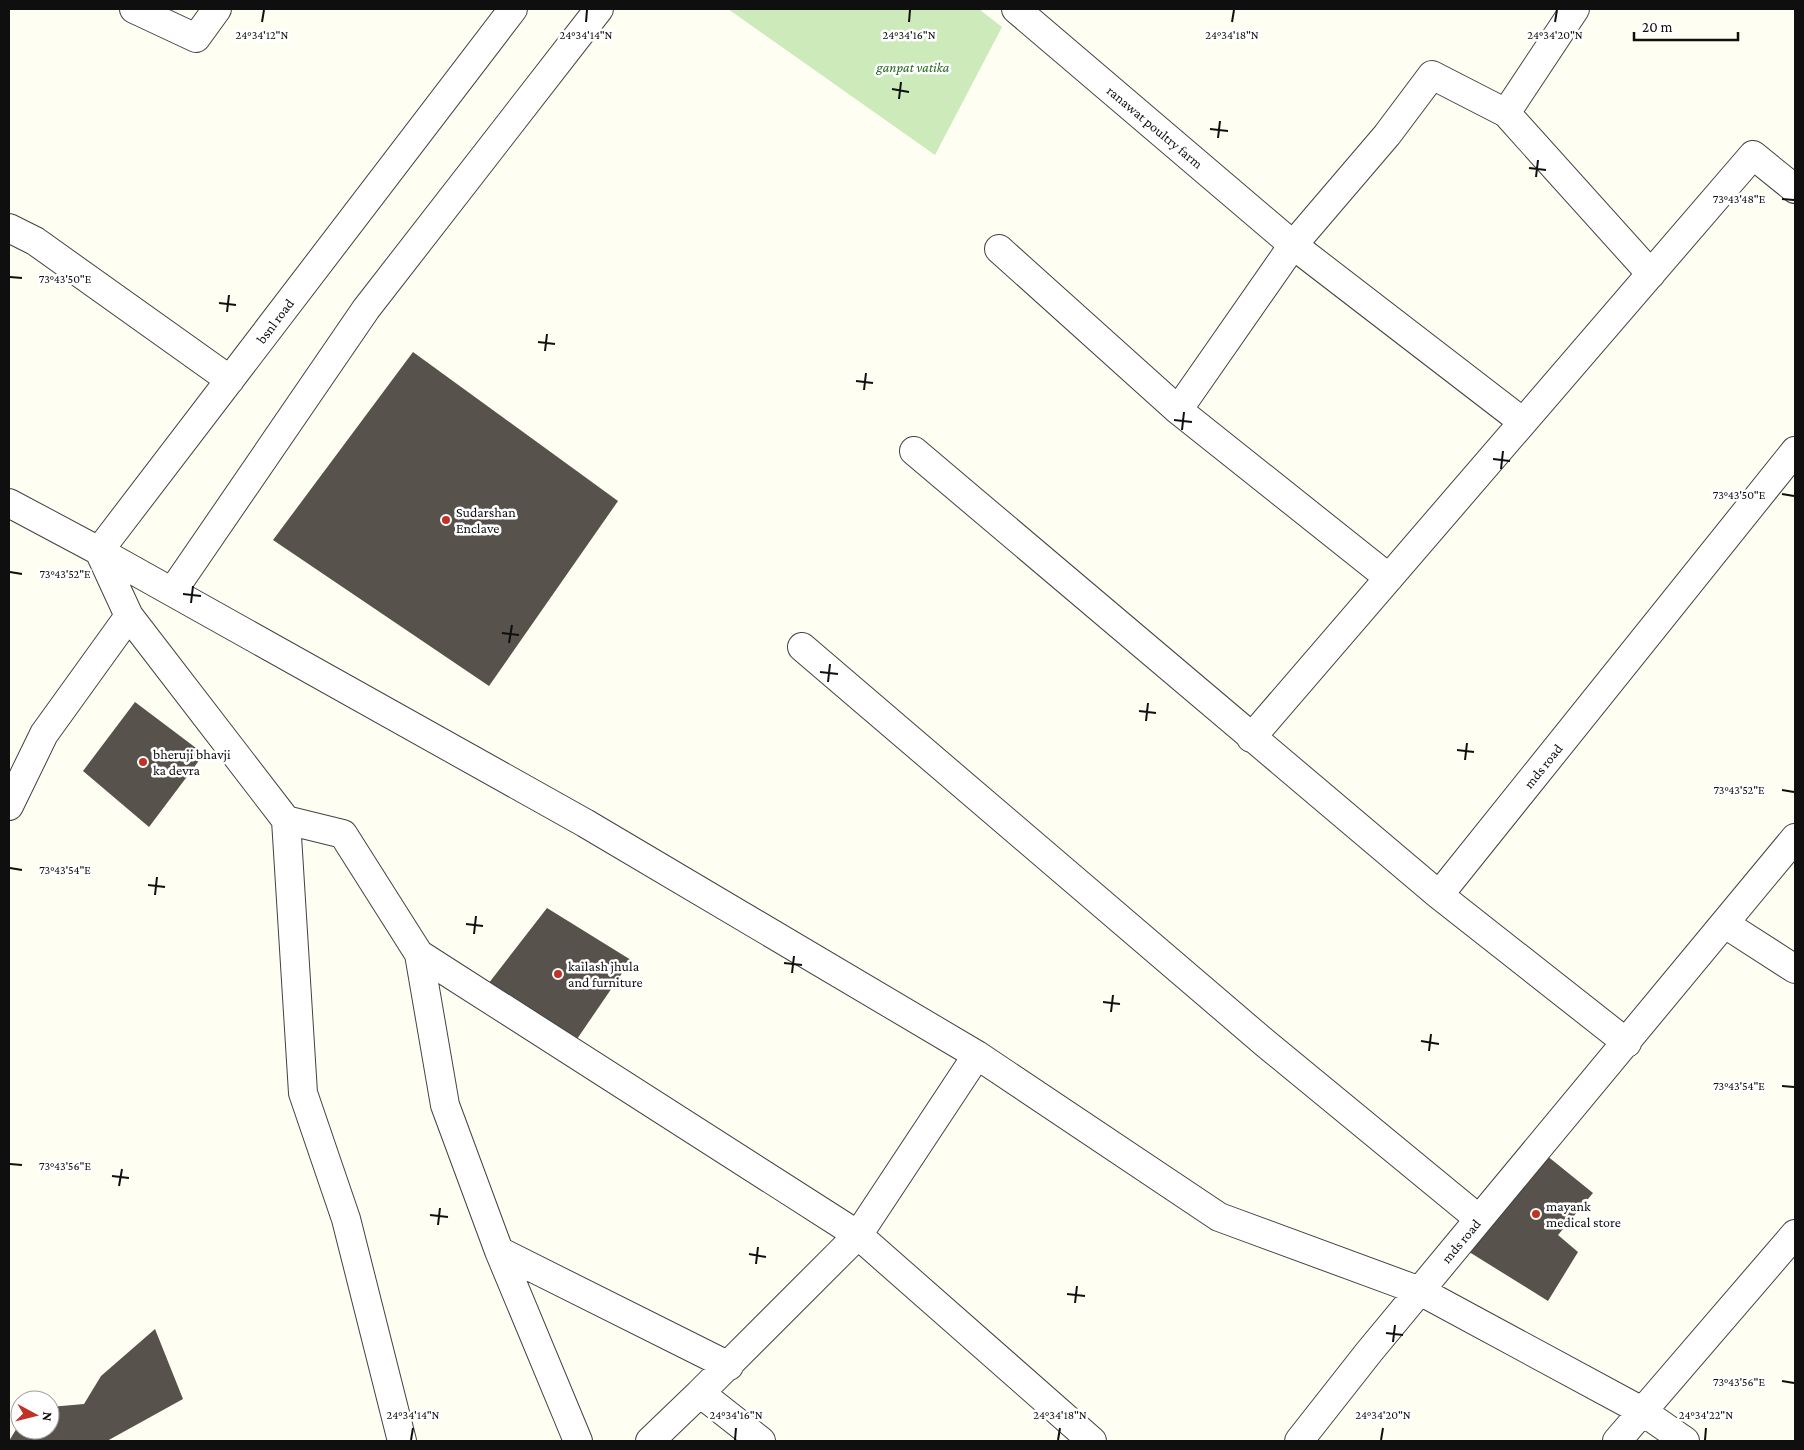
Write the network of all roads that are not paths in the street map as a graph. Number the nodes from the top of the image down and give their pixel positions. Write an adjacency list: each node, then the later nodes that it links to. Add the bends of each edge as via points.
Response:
1 (134, 9): 2 (street, via 196,38)
2 (217, 9)
3 (513, 9): 13 (street, bsnl road)
4 (599, 9): 21 (street, via 366,309)
5 (1016, 9): 10 (street, ranawat poultry farm)
6 (1575, 9): 7 (street)
7 (1506, 113): 10 (street, via 1432,75 1387,135); 12 (street)
8 (1795, 189): 12 (street, via 1753,155)
9 (9, 228): 13 (street, via 35,241)
10 (1293, 245): 14 (street); 15 (street, ranawat poultry farm)
11 (999, 249): 14 (street)
12 (1651, 274): 15 (street)
13 (230, 380): 19 (street, bsnl road)
14 (1178, 410): 20 (street)
15 (1523, 422): 20 (street)
16 (914, 451): 24 (street)
17 (1795, 451): 28 (street, mds road)
18 (9, 503): 19 (street)
19 (99, 551): 21 (street); 22 (street)
20 (1389, 578): 24 (street)
21 (172, 592): 33 (street, via 585,823)
22 (129, 616): 25 (street, via 44,734); 26 (street)
23 (802, 647): 34 (street)
24 (1251, 738): 28 (street)
25 (9, 806)
26 (286, 820): 30 (street, via 343,834); 42 (street, via 303,1093 346,1219)
27 (1795, 838): 29 (street, mds road)
28 (1439, 895): 32 (street)
29 (1725, 924): 31 (street); 32 (street, mds road)
30 (419, 954): 36 (street); 37 (street, via 445,1105)
31 (1795, 969)
32 (1626, 1043): 34 (street, mds road)
33 (978, 1055): 36 (street); 38 (street, via 1219,1217)
34 (1479, 1220): 38 (street, mds road)
35 (1795, 1234): 41 (street)
36 (858, 1235): 39 (street); 46 (street)
37 (500, 1251): 39 (street); 43 (street)
38 (1420, 1291): 41 (street); 47 (street, mds road)
39 (729, 1366): 40 (street)
40 (700, 1393): 44 (street); 45 (street)
41 (1642, 1411): 48 (street); 49 (street)
42 (402, 1441)
43 (578, 1441)
44 (650, 1441)
45 (761, 1441)
46 (1092, 1441)
47 (1299, 1441)
48 (1617, 1441)
49 (1685, 1441)

